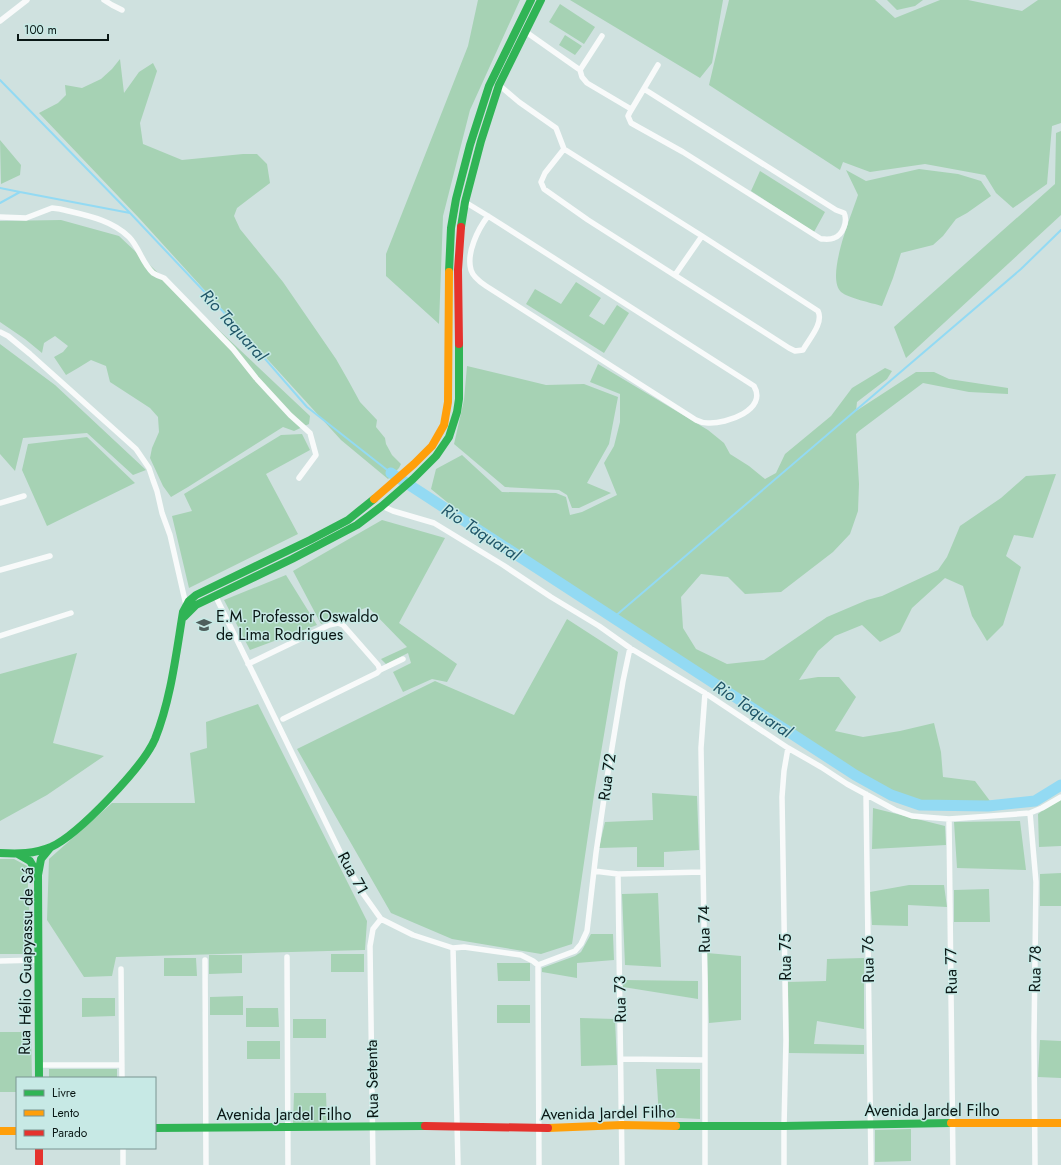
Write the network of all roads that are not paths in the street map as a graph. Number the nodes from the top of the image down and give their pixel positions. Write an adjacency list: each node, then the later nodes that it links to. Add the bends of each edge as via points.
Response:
1 (27, 0): 6 (street)
2 (104, 0): 5 (street)
3 (531, 0): 28 (main road, via 489,86 456,199 449,256 449,392 446,418 440,432 423,456 361,510 336,527 196,595)
4 (540, 0): 7 (main road)
5 (122, 10)
6 (0, 21)
7 (526, 32): 10 (street); 11 (main road)
8 (602, 36): 10 (street)
9 (658, 65): 12 (street)
10 (580, 70): 13 (street, via 587,83)
11 (499, 84): 14 (street, via 519,102 556,128); 15 (main road)
12 (644, 89): 13 (street); 13 (street, via 844,213 846,221 838,237 821,239 683,152 631,123 628,116)
13 (631, 109)
14 (564, 149): 18 (street); 19 (street, via 544,173 541,182 544,189)
15 (465, 202): 16 (street); 24 (main road, via 458,270 457,412 443,447 413,479)
16 (488, 216): 16 (street, via 473,244 470,263 477,280 696,420 708,423 740,417 757,399 758,392 754,386)
17 (0, 217): 21 (street, via 26,218 52,208 60,209 110,224 128,236 154,273 164,278 233,349 290,415 310,433 316,455)
18 (702, 236): 19 (street); 19 (street, via 818,311 818,324 803,350 795,351 789,348)
19 (675, 275)
20 (0, 332): 28 (street, via 30,354 136,449 149,468 170,536)
21 (299, 478)
22 (24, 496): 23 (street)
23 (0, 503)
24 (382, 506): 27 (main road, via 337,536); 32 (street, via 434,523)
25 (50, 556): 26 (street)
26 (0, 570)
27 (215, 595): 30 (main road, via 193,607); 34 (street, Rua 71)
28 (186, 605): 30 (main road)
29 (71, 613): 31 (street)
30 (181, 622): 43 (main road, via 166,707 157,733 144,758 129,778 78,828)
31 (0, 636)
32 (630, 648): 36 (street); 46 (street, Rua 72, via 614,728)
33 (403, 659): 35 (street)
34 (248, 664): 35 (street, via 338,623 343,625); 50 (street, Rua 71, via 347,866)
35 (380, 670): 37 (street)
36 (705, 693): 38 (street); 47 (street, Rua 74, via 701,748)
37 (283, 719)
38 (788, 748): 39 (street); 70 (street, Rua 75, via 782,797 786,1040)
39 (866, 794): 42 (street, via 908,814); 67 (street, Rua 76)
40 (1061, 797): 41 (street)
41 (1030, 813): 42 (street); 68 (street, Rua 78, via 1036,882)
42 (949, 819): 64 (street, Rua 77)
43 (51, 847): 45 (main road); 49 (main road, Rua Hélio Guapyassu de Sá, via 41,859)
44 (0, 853): 45 (main road)
45 (17, 854): 49 (main road, via 30,861)
46 (594, 871): 48 (street); 56 (street, Rua 72, via 584,939 574,951)
47 (703, 872): 48 (street); 59 (street, Rua 74)
48 (618, 874): 58 (street, Rua 73)
49 (38, 875): 53 (main road, Rua Hélio Guapyassu de Sá)
50 (381, 919): 51 (street, Rua 71, via 414,935); 72 (street, Rua Setenta, via 373,929 370,946)
51 (453, 948): 56 (street, Rua 71, via 464,947 521,955); 73 (street)
52 (287, 957): 71 (street)
53 (39, 960): 55 (street); 60 (main road, Rua Hélio Guapyassu de Sá)
54 (205, 960): 75 (street)
55 (0, 961)
56 (538, 966): 76 (street)
57 (121, 969): 61 (street)
58 (621, 1059): 59 (street); 66 (street, Rua 73)
59 (704, 1060): 69 (street, Rua 74)
60 (39, 1065): 61 (street); 62 (main road, Rua Hélio Guapyassu de Sá)
61 (122, 1065): 63 (street)
62 (39, 1077)
63 (122, 1077)
64 (953, 1123): 67 (main road, Avenida Jardel Filho); 68 (main road, Avenida Jardel Filho); 92 (street, Rua 77)
65 (1061, 1123): 68 (main road, Avenida Jardel Filho)
66 (622, 1124): 69 (main road, Avenida Jardel Filho); 76 (main road, Avenida Jardel Filho); 88 (street, Rua 73)
67 (870, 1124): 70 (main road, Avenida Jardel Filho); 91 (street, Rua 76)
68 (1034, 1124): 93 (street, Rua 78)
69 (705, 1126): 70 (main road, Avenida Jardel Filho); 89 (street, Rua 74)
70 (784, 1126): 90 (street, Rua 75)
71 (288, 1127): 72 (main road, Avenida Jardel Filho); 75 (main road, Avenida Jardel Filho); 84 (street)
72 (373, 1127): 73 (main road, Avenida Jardel Filho); 85 (street, Rua Setenta)
73 (458, 1127): 76 (main road, Avenida Jardel Filho); 86 (street)
74 (156, 1128): 75 (main road, Avenida Jardel Filho)
75 (205, 1128): 83 (street)
76 (539, 1128): 87 (street)
77 (0, 1130): 78 (main road)
78 (16, 1131)
79 (39, 1149): 81 (main road)
80 (123, 1149): 82 (street)
81 (39, 1165)
82 (123, 1165)
83 (206, 1165)
84 (288, 1165)
85 (373, 1165)
86 (458, 1165)
87 (539, 1165)
88 (622, 1165)
89 (705, 1165)
90 (784, 1165)
91 (871, 1165)
92 (953, 1165)
93 (1034, 1165)

